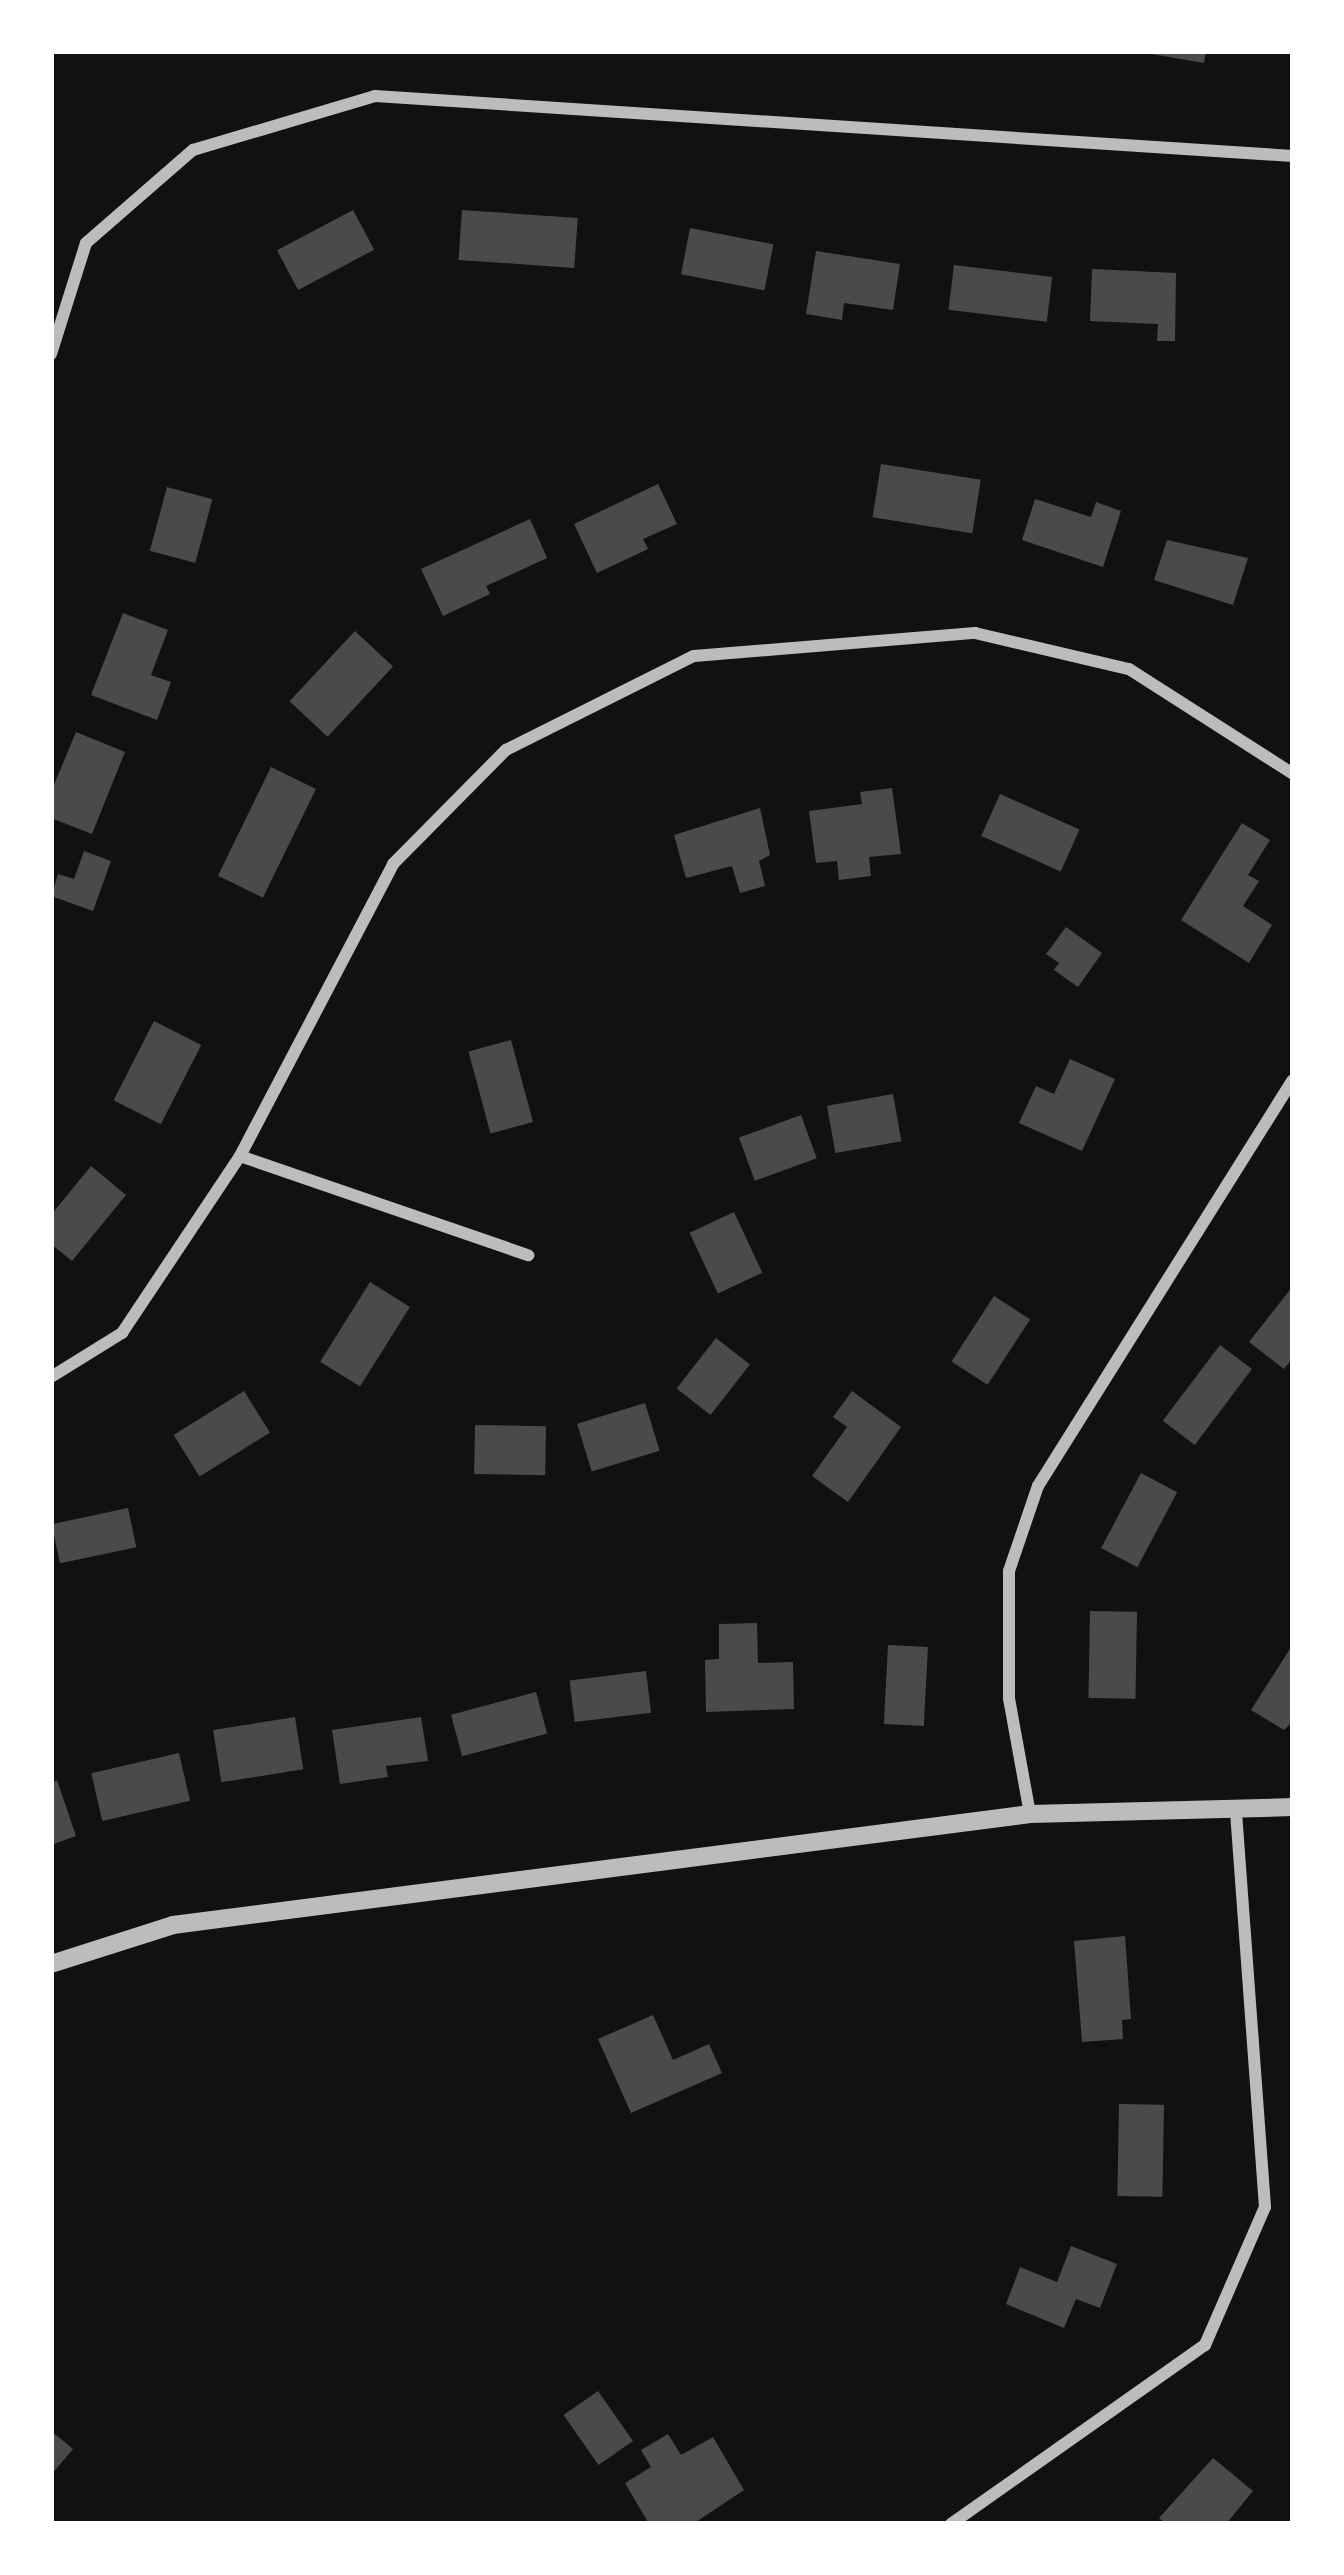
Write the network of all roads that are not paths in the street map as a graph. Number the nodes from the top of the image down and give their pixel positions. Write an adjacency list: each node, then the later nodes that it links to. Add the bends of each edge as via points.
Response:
1 (1293, 156): 2 (street, via 375,96 193,150 86,243)
2 (51, 354)
3 (1293, 774): 5 (street, via 1129,669 974,633 694,656 506,750 393,864)
4 (1293, 1080): 10 (street, via 1038,1486 1009,1571 1009,1699)
5 (240, 1156): 6 (street); 7 (street, via 122,1333)
6 (528, 1255)
7 (51, 1377)
8 (1293, 1807): 9 (street)
9 (1236, 1810): 10 (street); 12 (street, via 1264,2207 1204,2345)
10 (1030, 1814): 11 (street, via 173,1925)
11 (51, 1964)
12 (951, 2524)

